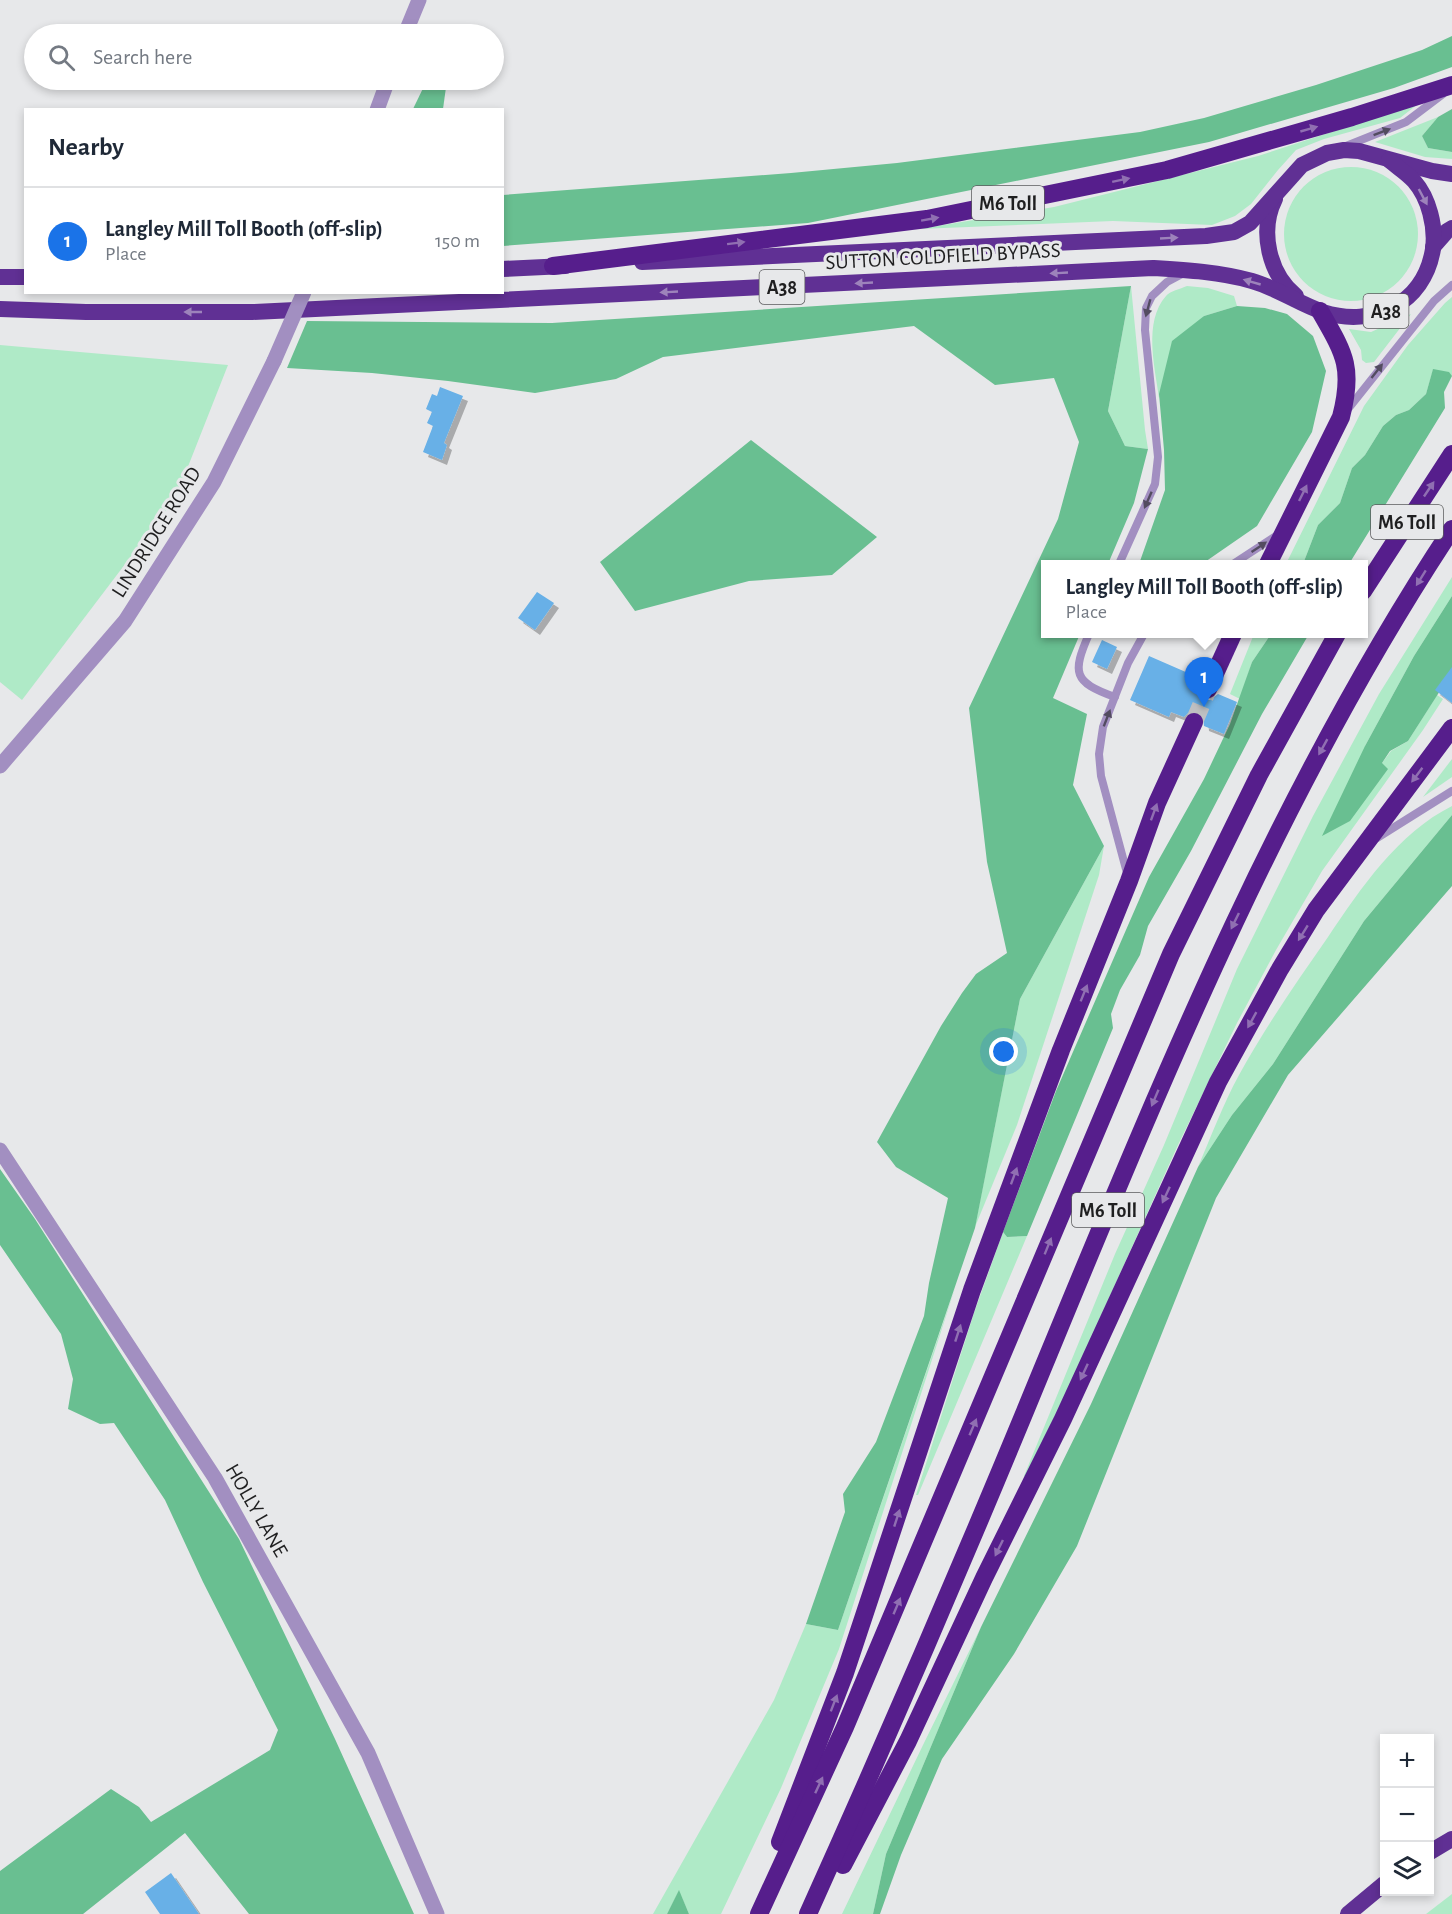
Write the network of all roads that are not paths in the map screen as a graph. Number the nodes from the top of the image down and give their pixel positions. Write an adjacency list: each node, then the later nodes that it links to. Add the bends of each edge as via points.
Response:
1 (419, 0): 2 (street)
2 (409, 24)
3 (1452, 86): 6 (lane, one-way to 3, via 1406,122); 12 (highway, M6 Toll, one-way to 3, via 927,219 1167,170)
4 (384, 90): 5 (street)
5 (378, 108)
6 (1328, 153): 7 (highway, SUTTON COLDFIELD BYPASS / A38, via 1359,151); 9 (highway, SUTTON COLDFIELD BYPASS / A38, via 1302,165)
7 (1389, 160): 8 (highway, SUTTON COLDFIELD BYPASS / A38); 11 (highway, SUTTON COLDFIELD BYPASS / A38, one-way to 11, via 1414,181 1428,206)
8 (1452, 174)
9 (1282, 185): 12 (highway, SUTTON COLDFIELD BYPASS / A38, one-way to 9, via 1206,236 1234,232 1250,223); 19 (highway, SUTTON COLDFIELD BYPASS / A38, via 1268,221 1271,260 1282,281)
10 (1452, 228): 11 (highway, SUTTON COLDFIELD BYPASS / A38)
11 (1433, 247): 19 (highway, SUTTON COLDFIELD BYPASS / A38, via 1420,283 1396,307 1362,317 1342,317)
12 (553, 266): 13 (highway, SUTTON COLDFIELD BYPASS / A38)
13 (504, 269)
14 (1189, 270): 19 (highway, SUTTON COLDFIELD BYPASS / A38, one-way to 14, via 1253,281); 20 (highway, SUTTON COLDFIELD BYPASS / A38, one-way to 20, via 1153,268 252,312); 25 (lane, one-way to 25, via 1167,282 1146,308 1158,457 1155,484)
15 (0, 277): 16 (highway)
16 (24, 277)
17 (1452, 285): 21 (lane, one-way to 17, via 1434,301)
18 (303, 294): 37 (street, LINDRIDGE ROAD, bridge, via 214,482 125,621)
19 (1313, 307): 21 (highway, via 1343,351 1347,395)
20 (0, 309)
21 (1341, 417): 23 (highway, one-way to 21)
22 (1452, 454): 28 (highway, M6 Toll, one-way to 22)
23 (1286, 529): 26 (lane, one-way to 23); 27 (highway)
24 (1452, 529): 48 (highway, M6 Toll, one-way to 48, via 1320,751 1214,966 1128,1161 889,1735)
25 (1121, 560)
26 (1239, 560)
27 (1270, 560)
28 (1368, 583)
29 (1087, 638): 34 (lane, via 1077,668 1091,687)
30 (1141, 638): 34 (lane)
31 (1231, 638): 33 (highway)
32 (1334, 638): 47 (highway, M6 Toll, one-way to 32, via 855,1705 1171,954 1259,776)
33 (1208, 689)
34 (1115, 697): 40 (lane, one-way to 34, via 1101,776 1099,754 1103,727)
35 (1194, 722): 40 (highway, one-way to 35, via 1157,803)
36 (1452, 728): 39 (highway, M6 Toll, one-way to 39)
37 (0, 766)
38 (1452, 791): 39 (lane)
39 (1363, 846): 49 (highway, M6 Toll, one-way to 49, via 1310,920 1218,1082 1063,1419 908,1741)
40 (1129, 881): 46 (highway, one-way to 40, via 845,1673 972,1290)
41 (0, 1150): 45 (street, HOLLY LANE, via 215,1478 368,1753)
42 (1452, 1839): 43 (highway)
43 (1434, 1850)
44 (1380, 1887): 50 (highway)
45 (437, 1914)
46 (752, 1914)
47 (759, 1914)
48 (808, 1914)
49 (817, 1914)
50 (1347, 1914)

